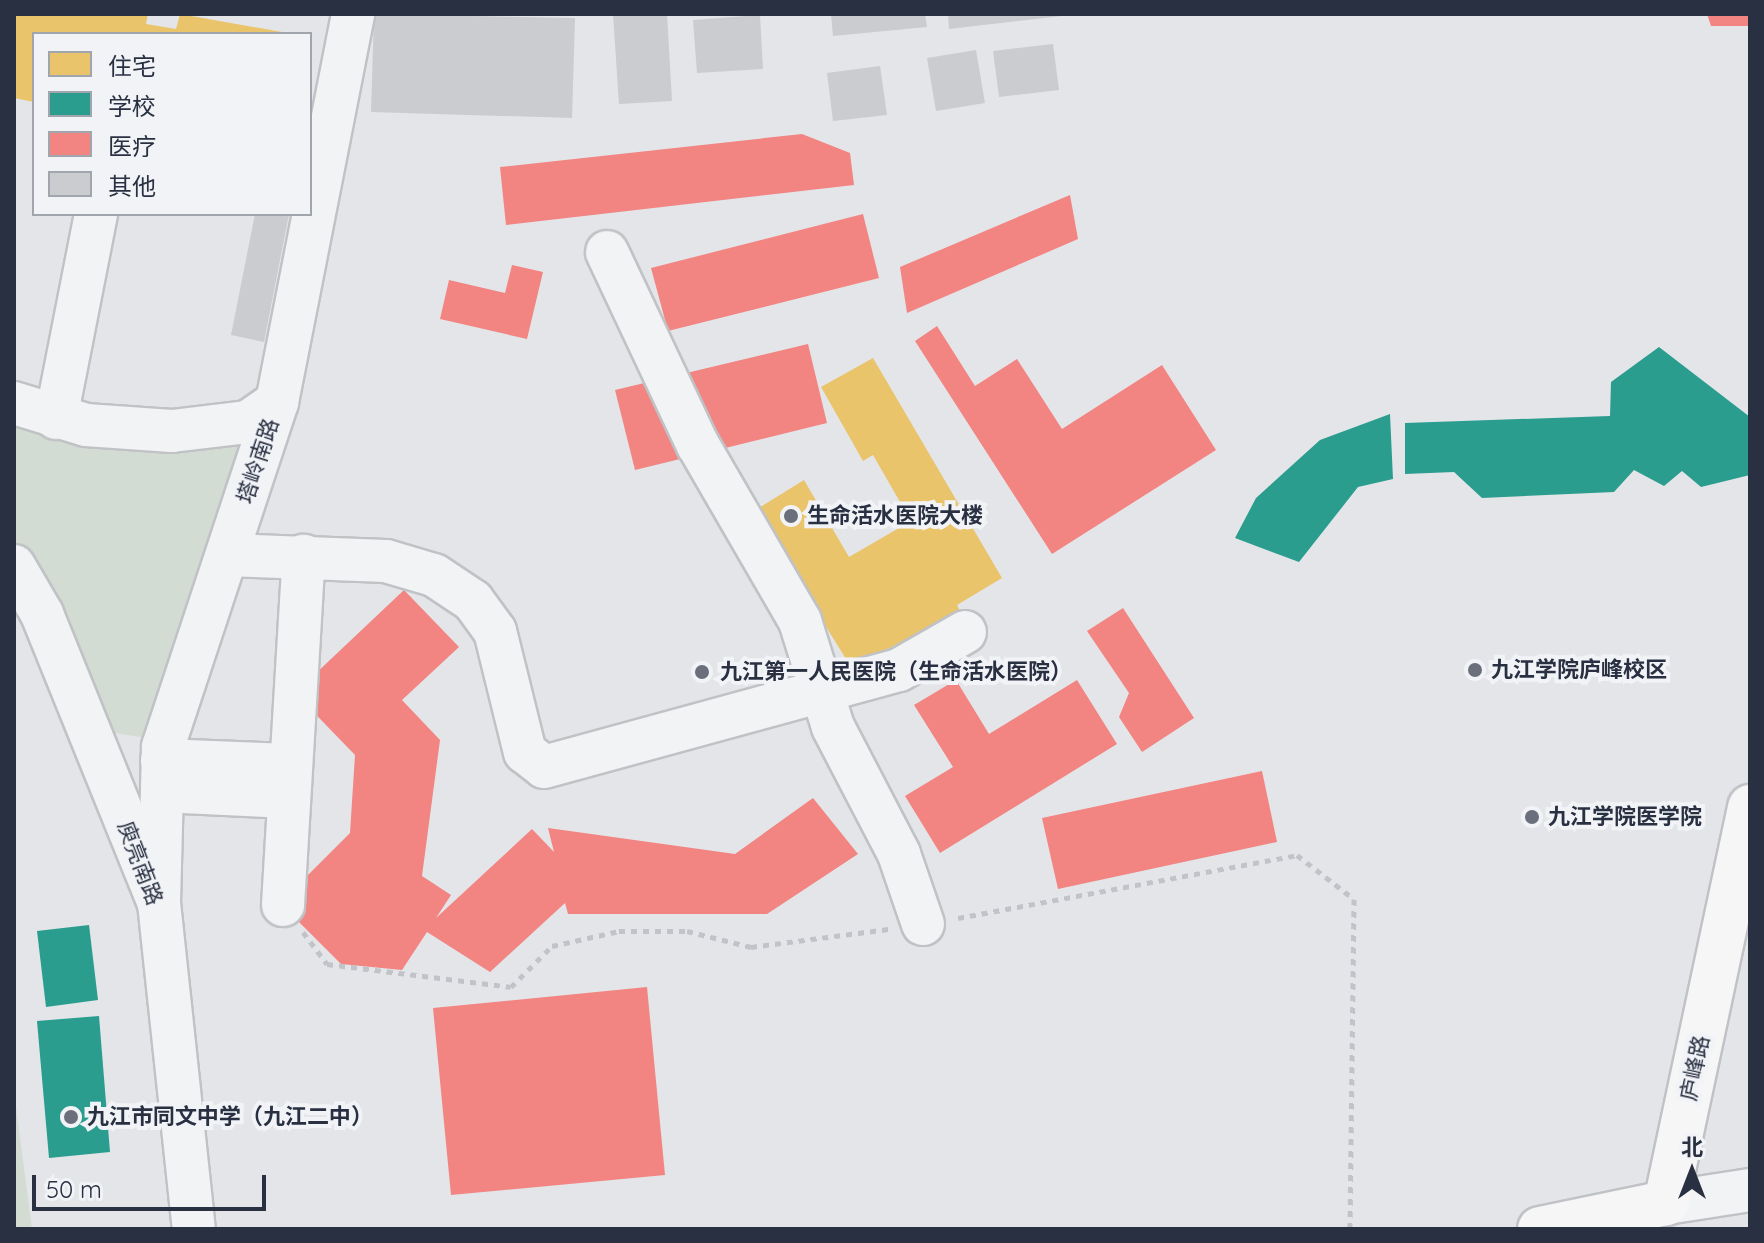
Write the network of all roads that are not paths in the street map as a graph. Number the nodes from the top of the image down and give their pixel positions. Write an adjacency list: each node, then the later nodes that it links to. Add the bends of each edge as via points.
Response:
1 (353, 14): 4 (street, 塔岭南路)
2 (96, 216): 6 (street)
3 (607, 252): 11 (street, via 698,445 800,621)
4 (277, 402): 6 (street, via 248,422 172,431); 7 (street, 塔岭南路)
5 (14, 403): 6 (street)
6 (56, 418)
7 (228, 555): 8 (street); 12 (street, 塔岭南路)
8 (304, 556): 11 (street, via 357,539 434,575 473,601 495,631 525,752 544,767); 13 (street)
9 (14, 566): 15 (street, 庾亮南路, via 42,614)
10 (965, 632): 11 (street, via 899,670)
11 (823, 689): 17 (street, via 833,727 899,854)
12 (162, 776): 13 (street); 15 (street, 塔岭南路)
13 (288, 781): 16 (street)
14 (1750, 807): 19 (main road, 庐峰路)
15 (159, 903): 20 (street, 庾亮南路)
16 (283, 905)
17 (923, 924)
18 (1750, 1190): 19 (street)
19 (1666, 1203): 21 (main road); 22 (street)
20 (194, 1229)
21 (1540, 1229)
22 (1700, 1229)

